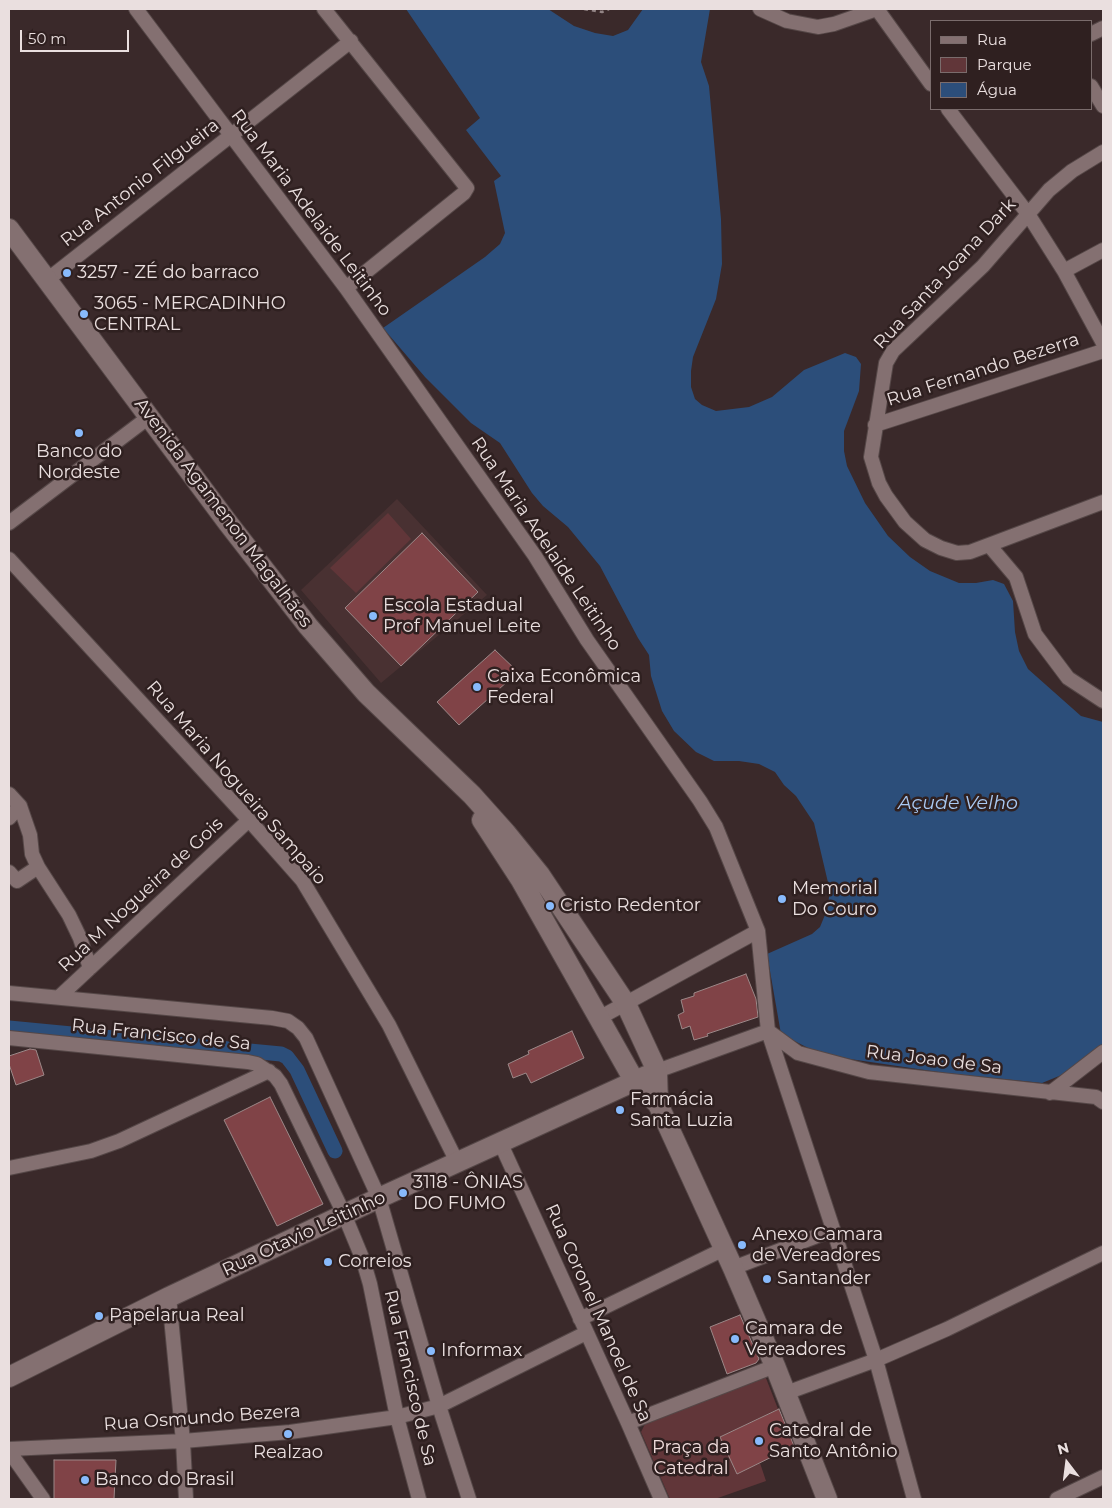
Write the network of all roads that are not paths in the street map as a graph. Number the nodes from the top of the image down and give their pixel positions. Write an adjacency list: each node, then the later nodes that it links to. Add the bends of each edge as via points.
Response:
1 (136, 9): 10 (street, Rua Maria Adelaide Leitinho)
2 (324, 9): 5 (street)
3 (760, 9): 4 (street, via 787,21 818,26 834,24)
4 (877, 9): 6 (street)
5 (350, 41): 10 (street, Rua Antonio Filgueira); 17 (street, via 467,188)
6 (930, 83)
7 (1092, 88): 8 (street)
8 (1103, 106)
9 (949, 110): 12 (street)
10 (231, 136): 16 (street, Rua Antonio Filgueira); 17 (street, Rua Maria Adelaide Leitinho)
11 (1103, 152): 12 (street, Rua Santa Joana Dark, via 1048,190)
12 (1028, 214): 15 (street); 21 (street, Rua Santa Joana Dark, via 983,266 893,351 886,363)
13 (9, 229): 16 (main road, Avenida Agamenon Magalhães)
14 (1103, 250): 15 (street)
15 (1064, 271): 18 (street)
16 (47, 280): 20 (main road, Avenida Agamenon Magalhães)
17 (346, 288): 36 (street, Rua Maria Adelaide Leitinho, via 535,556 587,640 700,801 716,827)
18 (1103, 343)
19 (1103, 351): 21 (street, Rua Fernando Bezerra)
20 (149, 417): 23 (street); 27 (main road, Avenida Agamenon Magalhães, via 308,626 366,693)
21 (875, 425): 24 (street, Rua Santa Joana Dark, via 871,456 874,472 905,522 925,540 957,553)
22 (1103, 502): 24 (street)
23 (9, 524)
24 (989, 545): 26 (street, via 1016,577 1035,634 1068,678)
25 (9, 559): 31 (street, Rua Maria Nogueira Sampaio)
26 (1103, 701)
27 (457, 781): 34 (main road, Avenida Agamenon Magalhães, via 506,833); 35 (main road, Avenida Agamenon Magalhães)
28 (9, 794): 29 (street)
29 (20, 806): 30 (street); 32 (street)
30 (9, 818)
31 (249, 820): 38 (street, Rua M Nogueira de Gois); 54 (street, Rua Maria Nogueira Sampaio, via 302,880 338,939 389,1025)
32 (38, 867): 33 (street, via 17,880); 38 (street, via 69,915)
33 (9, 872)
34 (558, 903): 35 (main road); 37 (main road, Avenida Agamenon Magalhães)
35 (539, 912): 39 (main road, Avenida Agamenon Magalhães)
36 (758, 931): 42 (street); 44 (street, Rua Maria Adelaide Leitinho)
37 (592, 954): 39 (main road); 42 (main road, Avenida Agamenon Magalhães)
38 (90, 968): 41 (street, Rua M Nogueira de Gois)
39 (571, 969): 43 (main road, Avenida Agamenon Magalhães)
40 (9, 993): 41 (street)
41 (59, 997): 56 (street, via 288,1021 306,1038)
42 (626, 1004): 43 (street); 48 (main road, Avenida Agamenon Magalhães)
43 (599, 1018): 49 (main road, Avenida Agamenon Magalhães)
44 (768, 1031): 48 (street); 50 (street, Rua Joao de Sa, via 798,1053 869,1072); 58 (street, Rua Maria Adelaide Leitinho)
45 (9, 1038): 47 (street, Rua Francisco de Sa, via 248,1062)
46 (1103, 1052): 50 (street)
47 (269, 1071): 55 (street, via 119,1141 91,1151); 57 (street, Rua Francisco de Sa, via 281,1084)
48 (657, 1071): 49 (main road, Rua Otavio Leitinho); 52 (main road)
49 (635, 1082): 52 (main road, Avenida Agamenon Magalhães); 53 (main road, Rua Otavio Leitinho)
50 (1050, 1093): 51 (street, Rua Joao de Sa)
51 (1101, 1098)
52 (658, 1104): 59 (main road)
53 (500, 1142): 54 (main road, Rua Otavio Leitinho); 63 (street, Rua Coronel Manoel de Sa)
54 (457, 1162): 56 (main road, Rua Otavio Leitinho)
55 (9, 1168)
56 (379, 1198): 57 (main road, Rua Otavio Leitinho); 69 (street)
57 (344, 1214): 62 (main road, Rua Otavio Leitinho); 70 (street, Rua Francisco de Sa, via 370,1284)
58 (833, 1230): 61 (street); 65 (street, Rua Maria Adelaide Leitinho)
59 (724, 1249): 61 (main road); 63 (street)
60 (1103, 1253): 65 (street)
61 (733, 1268): 66 (main road)
62 (169, 1298): 67 (main road, Rua Otavio Leitinho); 72 (street)
63 (580, 1320): 64 (street, Rua Coronel Manoel de Sa)
64 (586, 1333): 69 (street, Rua Osmundo Bezera); 71 (street, Rua Coronel Manoel de Sa)
65 (876, 1360): 68 (street); 81 (street, Rua Maria Adelaide Leitinho)
66 (775, 1366): 68 (main road); 71 (street)
67 (9, 1377)
68 (786, 1393): 80 (main road)
69 (440, 1406): 70 (street, Rua Osmundo Bezera); 78 (street)
70 (397, 1417): 72 (street, Rua Osmundo Bezera, via 290,1432); 77 (street, Rua Francisco de Sa)
71 (628, 1423): 79 (street, Rua Coronel Manoel de Sa)
72 (183, 1441): 73 (street, Rua Osmundo Bezera); 76 (street)
73 (9, 1450): 75 (street)
74 (1103, 1477): 82 (street)
75 (43, 1499)
76 (186, 1499)
77 (419, 1499)
78 (469, 1499)
79 (661, 1499)
80 (827, 1499)
81 (914, 1499)
82 (1057, 1499)

